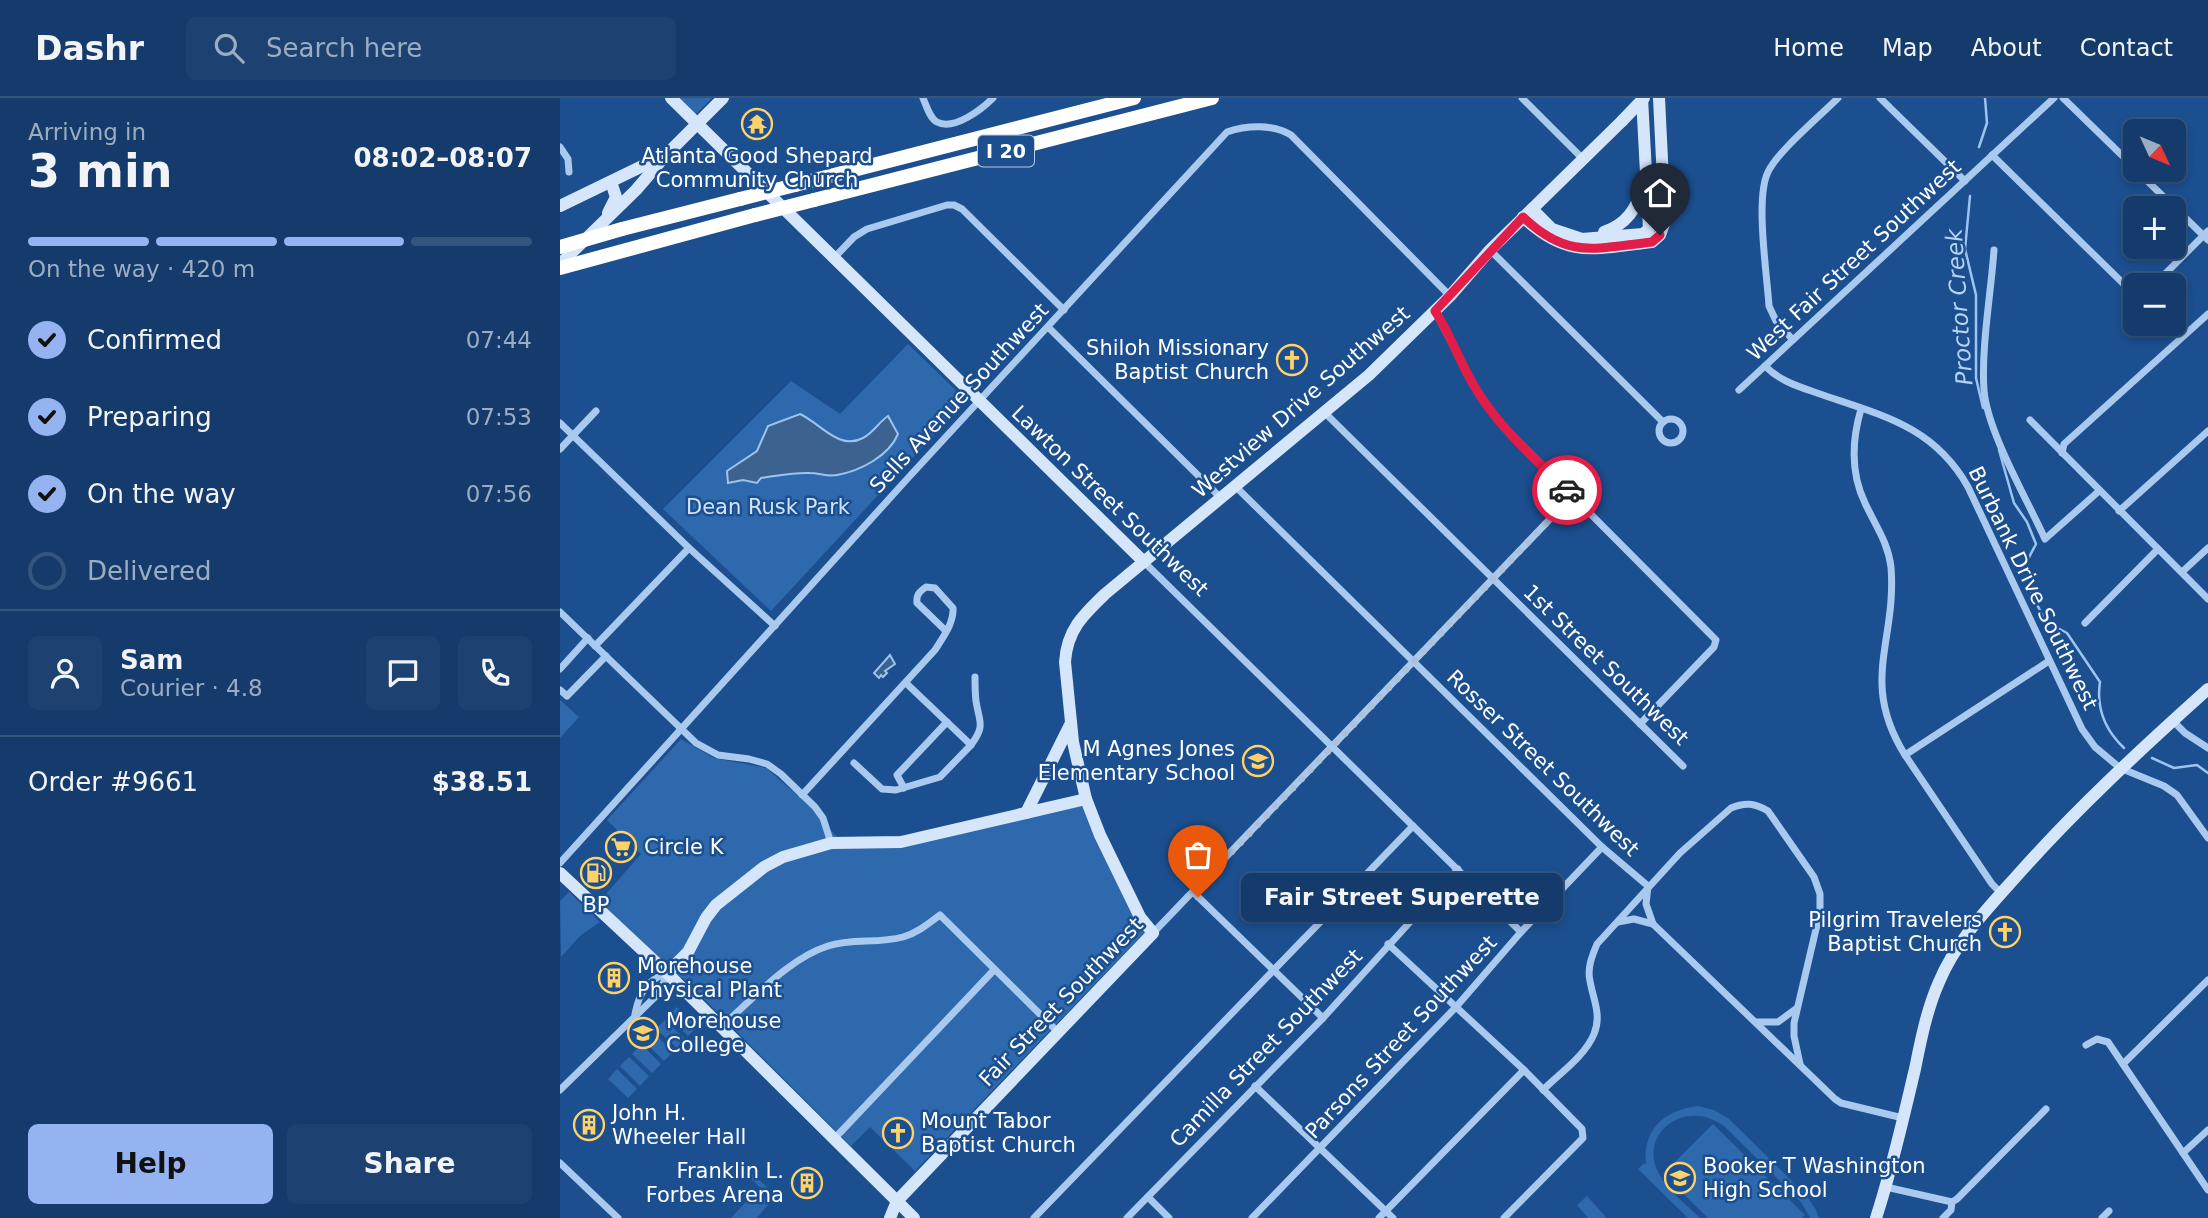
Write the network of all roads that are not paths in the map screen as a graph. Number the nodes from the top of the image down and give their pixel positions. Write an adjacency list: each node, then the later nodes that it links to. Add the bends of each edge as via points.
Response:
1 (671, 98): 15 (street, Lawton Street Southwest)
2 (723, 98): 15 (street)
3 (923, 98): 4 (street, via 932,118 944,124 969,118)
4 (993, 98)
5 (1134, 98): 32 (highway, I 20, bridge)
6 (1222, 98): 14 (highway)
7 (1522, 98): 20 (street)
8 (1643, 98): 20 (street, Westview Drive Southwest, bridge); 22 (street)
9 (1659, 98): 29 (street, via 1665,221)
10 (1838, 98): 44 (street, via 1775,161 1765,180 1762,202 1769,306)
11 (1880, 98): 23 (street)
12 (2053, 98): 18 (street, West Fair Street Southwest)
13 (2063, 98): 19 (street)
14 (1205, 100): 36 (highway, I 20, bridge)
15 (697, 123): 17 (street); 35 (street, Lawton Street Southwest)
16 (560, 147): 21 (street)
17 (666, 155): 24 (street); 28 (street)
18 (1992, 155): 23 (street, West Fair Street Southwest); 38 (street)
19 (2123, 156)
20 (1583, 158): 27 (street, Westview Drive Southwest)
21 (569, 172)
22 (1646, 177): 29 (street); 31 (street, via 1630,215 1617,228)
23 (1965, 181): 44 (street, West Fair Street Southwest)
24 (611, 182): 26 (street); 28 (street, via 616,197)
25 (2150, 182): 30 (street)
26 (560, 206)
27 (1527, 213): 29 (street, via 1550,239 1583,249 1652,242); 31 (street, via 1552,229); 33 (street, Westview Drive Southwest)
28 (605, 220): 36 (street)
29 (1655, 232): 31 (street)
30 (2206, 235): 37 (street)
31 (1591, 238)
32 (560, 247)
33 (1490, 250): 39 (street, Westview Drive Southwest); 52 (street)
34 (1994, 250): 59 (street, via 1984,390 1998,437 2045,539)
35 (834, 258): 40 (street, via 867,229 954,205); 47 (street, Lawton Street Southwest)
36 (560, 266)
37 (2166, 273)
38 (2123, 283)
39 (1450, 296): 40 (street, Sells Avenue Southwest, via 1291,135 1280,129 1252,128 1221,136); 41 (street, Westview Drive Southwest)
40 (1063, 310): 43 (street, Sells Avenue Southwest)
41 (1435, 311): 50 (street, Westview Drive Southwest); 60 (street, via 1489,409)
42 (2208, 314): 57 (street, via 2064,444)
43 (1048, 327): 47 (street, Sells Avenue Southwest); 61 (street)
44 (1793, 340): 45 (street, West Fair Street Southwest)
45 (1765, 366): 46 (street, West Fair Street Southwest); 48 (street, Burbank Drive Southwest, via 1783,381)
46 (1739, 390)
47 (980, 401): 66 (street, Lawton Street Southwest); 72 (street, Sells Avenue Southwest)
48 (1861, 409): 77 (street, Burbank Drive Southwest, via 1922,434 1960,473); 92 (street, via 1854,441 1855,474 1885,540 1891,567 1882,696 1890,727)
49 (596, 411): 55 (street)
50 (1325, 412): 58 (street, Westview Drive Southwest); 68 (street, 1st Street Southwest)
51 (2031, 420): 57 (street)
52 (1663, 422)
53 (560, 423): 55 (street)
54 (2208, 431): 62 (street)
55 (573, 435): 56 (street); 63 (street)
56 (560, 449)
57 (2062, 454): 59 (street)
58 (1235, 486): 61 (street, Westview Drive Southwest); 78 (street, Rosser Street Southwest)
59 (2099, 491): 62 (street)
60 (1573, 495): 68 (street, Fair Street Southwest); 87 (street, via 1716,640)
61 (1221, 498): 66 (street, Westview Drive Southwest)
62 (2119, 511): 65 (street)
63 (689, 548): 72 (street); 75 (street)
64 (2208, 548): 67 (street)
65 (2158, 550): 67 (street); 71 (street)
66 (1144, 562): 86 (street, Westview Drive Southwest, via 1083,614 1069,637 1065,662); 90 (street, Lawton Street Southwest)
67 (2182, 572): 69 (street)
68 (1492, 579): 78 (street, Fair Street Southwest); 87 (street, 1st Street Southwest)
69 (2208, 599)
70 (560, 612): 74 (street)
71 (2085, 623)
72 (775, 626): 88 (street, Sells Avenue Southwest)
73 (946, 631): 73 (street, via 953,608 935,588 926,587 916,597 917,603); 81 (street)
74 (588, 638): 75 (street); 79 (street)
75 (595, 646): 76 (street)
76 (606, 656): 82 (street, via 567,696); 88 (street)
77 (2049, 661): 92 (street); 95 (street, Burbank Drive Southwest, via 2082,729)
78 (1413, 662): 90 (street, Fair Street Southwest); 103 (street, Rosser Street Southwest)
79 (560, 669)
80 (975, 677): 89 (street, via 982,723)
81 (906, 683): 85 (street); 97 (street)
82 (560, 690)
83 (2208, 690): 84 (street)
84 (2173, 721): 91 (street); 95 (street)
85 (947, 722): 89 (street); 96 (street, via 897,775)
86 (1072, 723): 98 (street, Westview Drive Southwest); 99 (street)
87 (1640, 724): 94 (street, 1st Street Southwest)
88 (681, 729): 97 (street, via 718,755 767,764); 104 (street, Sells Avenue Southwest)
89 (971, 745): 96 (street, via 940,777)
90 (1332, 747): 100 (street, Lawton Street Southwest); 108 (street, Fair Street Southwest)
91 (2208, 748)
92 (1905, 755): 109 (street)
93 (854, 763): 96 (street, via 882,789)
94 (1683, 766)
95 (2120, 768): 101 (street, Burbank Drive Southwest, via 2177,794); 109 (street)
96 (904, 788)
97 (802, 796): 102 (street, via 823,818)
98 (1086, 799): 99 (street); 113 (street, Westview Drive Southwest, via 1140,917)
99 (1026, 813): 102 (street, via 901,842)
100 (1413, 826): 105 (street, Lawton Street Southwest); 116 (street)
101 (2208, 838)
102 (831, 843): 117 (street, via 764,867 716,905 688,952)
103 (1602, 847): 107 (street, Rosser Street Southwest); 112 (street, Parsons Street Southwest)
104 (560, 863)
105 (1458, 869): 112 (street, Lawton Street Southwest); 114 (street, Camilla Street Southwest)
106 (560, 873): 117 (street)
107 (1648, 886): 110 (street); 111 (street, via 1646,904); 120 (street, via 1731,808 1750,803 1768,811 1814,877 1820,894 1820,912)
108 (1193, 892): 113 (street, Fair Street Southwest); 116 (street)
109 (2001, 893): 134 (street, via 1961,942 1939,981)
110 (1614, 924): 111 (street, via 1634,919); 132 (street, via 1597,944 1590,962 1589,979 1598,1013 1594,1035)
111 (1653, 924): 123 (street)
112 (1521, 932): 119 (street, Parsons Street Southwest)
113 (1153, 933): 125 (street, Fair Street Southwest)
114 (1388, 944): 119 (street); 122 (street, Camilla Street Southwest)
115 (994, 970): 124 (street, via 940,915 904,937 843,942 811,953); 125 (street); 136 (street)
116 (1273, 970): 122 (street); 150 (street)
117 (667, 973): 121 (street, via 655,997); 121 (street, via 645,987); 124 (street)
118 (2208, 980): 127 (street)
119 (1456, 1007): 129 (street); 137 (street, Parsons Street Southwest)
120 (1797, 1008): 123 (street, via 1778,1022); 128 (street, via 1794,1036)
121 (635, 1014): 131 (street)
122 (1323, 1018): 130 (street, Camilla Street Southwest)
123 (1755, 1022): 128 (street)
124 (721, 1028): 136 (street)
125 (1058, 1032): 143 (street, Fair Street Southwest)
126 (2086, 1045): 127 (street, via 2108,1042)
127 (2123, 1064): 138 (street)
128 (1800, 1065): 134 (street, via 1841,1103)
129 (1524, 1070): 132 (street); 145 (street)
130 (1255, 1086): 137 (street); 142 (street, Camilla Street Southwest)
131 (560, 1090)
132 (1544, 1090): 156 (street, via 1582,1129 1583,1138)
133 (2046, 1109): 144 (street)
134 (1903, 1118): 140 (street)
135 (2208, 1130): 138 (street)
136 (834, 1139): 143 (street)
137 (1321, 1148): 145 (street); 153 (street, Parsons Street Southwest)
138 (2183, 1153): 141 (street)
139 (560, 1163): 148 (street)
140 (1886, 1187): 144 (street); 157 (street)
141 (2208, 1190)
142 (1148, 1197): 151 (street, Camilla Street Southwest); 152 (street)
143 (897, 1201): 147 (street); 149 (street)
144 (1952, 1202): 158 (street)
145 (1386, 1211): 154 (street); 155 (street)
146 (2109, 1211): 159 (street)
147 (910, 1217)
148 (618, 1218)
149 (890, 1218)
150 (1034, 1218)
151 (1127, 1218)
152 (1169, 1218)
153 (1252, 1218)
154 (1379, 1218)
155 (1393, 1218)
156 (1504, 1218)
157 (1876, 1218)
158 (1943, 1218)
159 (2102, 1218)

